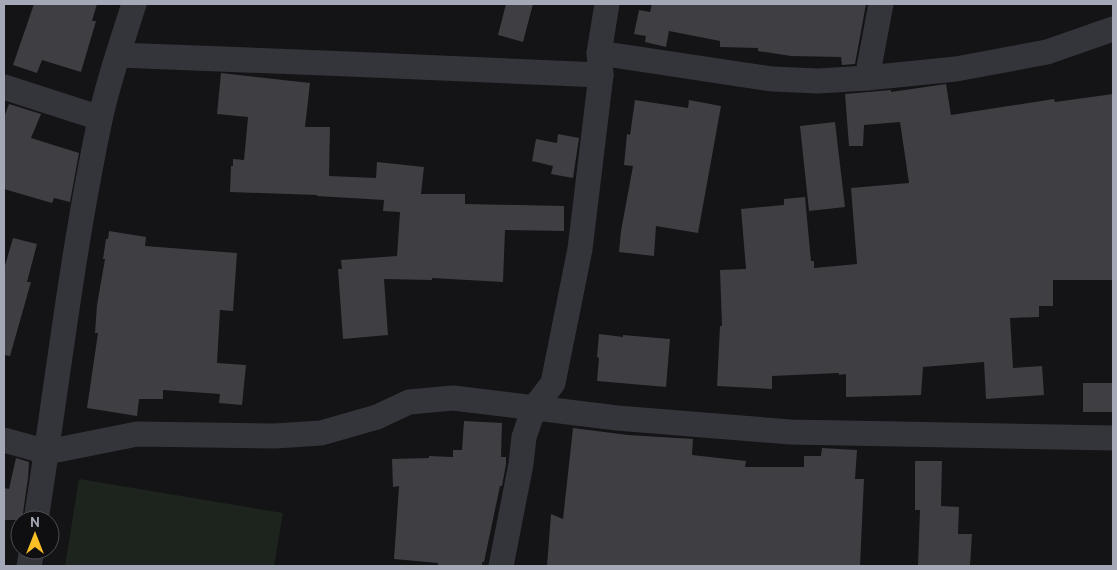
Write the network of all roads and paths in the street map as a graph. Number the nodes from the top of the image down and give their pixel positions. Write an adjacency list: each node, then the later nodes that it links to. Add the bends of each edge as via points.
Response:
1 (134, 4): 5 (street)
2 (607, 4): 6 (street)
3 (881, 4): 7 (street)
4 (1113, 29): 7 (street, via 1047,52 956,69)
5 (118, 55): 6 (street, via 349,64); 9 (street)
6 (600, 64): 7 (street, via 772,79); 10 (street, via 578,258 553,383)
7 (868, 78)
8 (4, 87): 9 (street)
9 (100, 118): 13 (street, via 73,266)
10 (534, 408): 11 (street, via 790,432); 13 (street, via 453,398 409,402 377,417 321,433 275,436 137,434); 15 (street, via 524,437)
11 (1113, 438)
12 (4, 440): 13 (street)
13 (47, 452): 14 (street)
14 (38, 510)
15 (501, 566)

